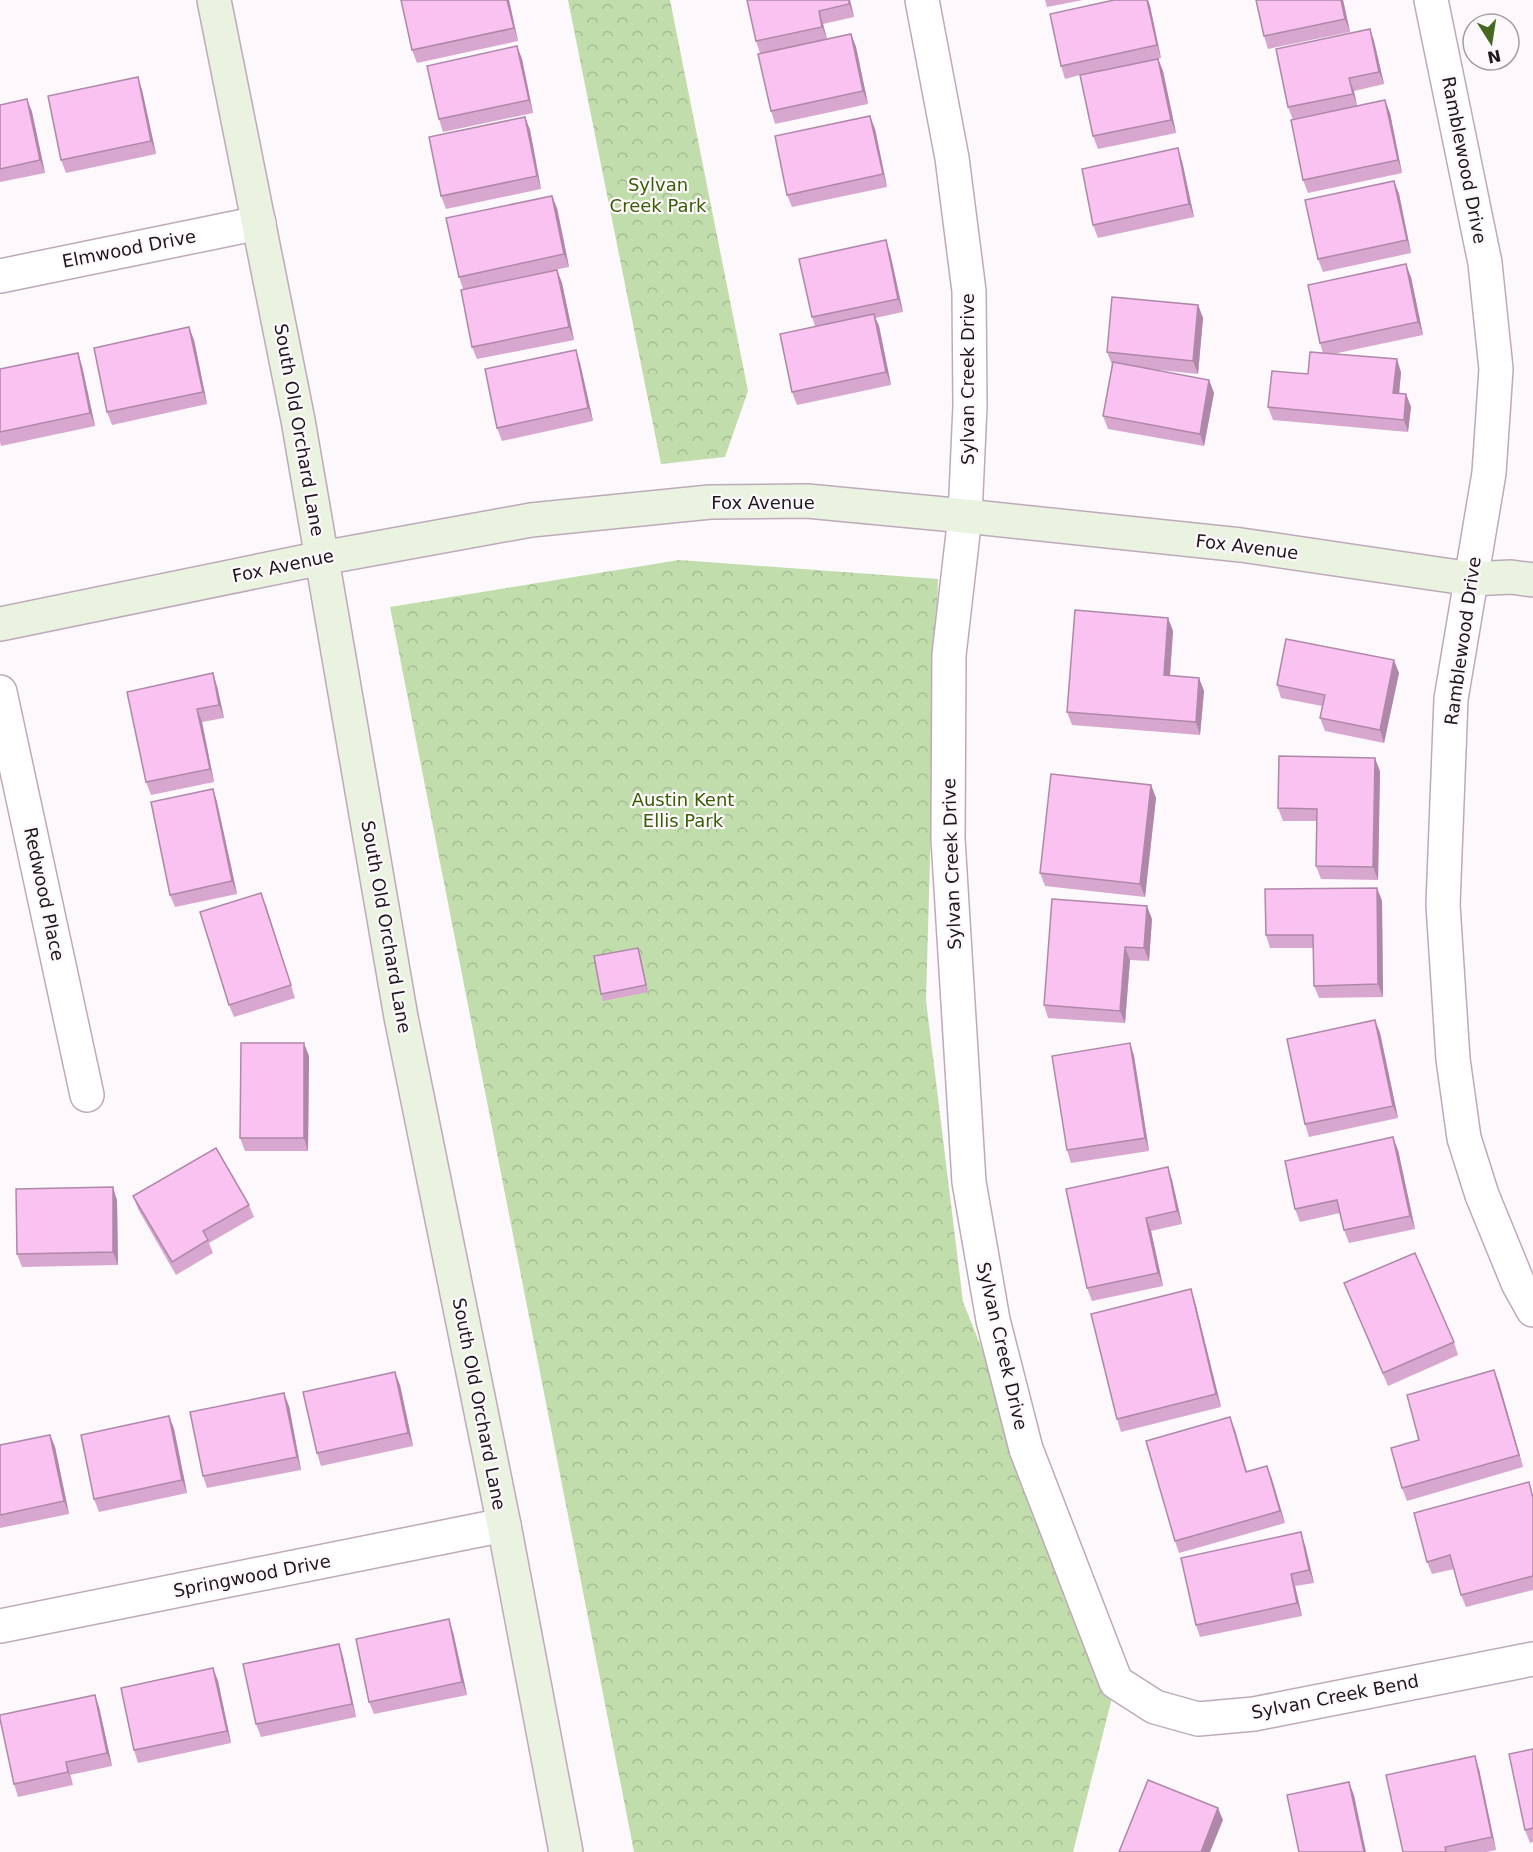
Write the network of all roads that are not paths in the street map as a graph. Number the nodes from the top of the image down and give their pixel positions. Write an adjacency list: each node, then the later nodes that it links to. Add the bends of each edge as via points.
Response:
1 (214, 0): 4 (street, South Old Orchard Lane)
2 (922, 0): 6 (street, Sylvan Creek Drive, via 952,158 969,291 970,406)
3 (1431, 0): 8 (street, Ramblewood Drive, via 1485,263 1496,369 1489,473)
4 (259, 223): 5 (street, Elmwood Drive); 7 (street, South Old Orchard Lane)
5 (0, 276)
6 (965, 516): 7 (street, Fox Avenue, via 807,501 710,502 531,520); 8 (street, Fox Avenue, via 1241,545); 17 (street, Sylvan Creek Drive, via 949,655 948,839 969,1182 993,1320 1026,1449 1116,1682)
7 (322, 558): 10 (street, Fox Avenue); 14 (street, South Old Orchard Lane, via 401,1017)
8 (1472, 579): 9 (street, Fox Avenue); 13 (street, Ramblewood Drive, via 1451,699 1443,904 1453,1059 1464,1138 1482,1195)
9 (1533, 580)
10 (0, 624)
11 (0, 692): 12 (street, Redwood Place)
12 (87, 1095)
13 (1533, 1310)
14 (504, 1526): 15 (street, Springwood Drive); 18 (street, South Old Orchard Lane)
15 (0, 1626)
16 (1533, 1659): 17 (street, Sylvan Creek Bend, via 1254,1714 1198,1719 1155,1707)
17 (1140, 1696)
18 (566, 1852)

